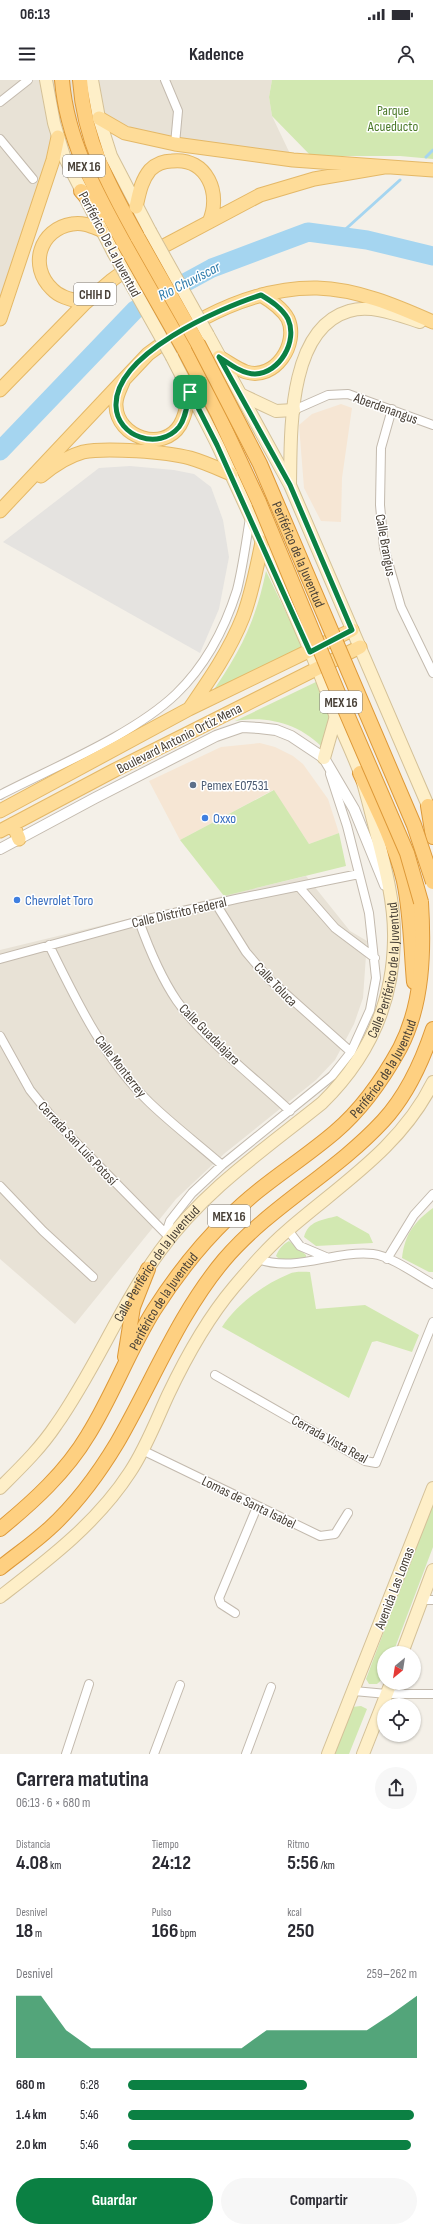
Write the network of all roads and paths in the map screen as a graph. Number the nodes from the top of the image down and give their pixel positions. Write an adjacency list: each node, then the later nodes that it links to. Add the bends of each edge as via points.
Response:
1 (28, 80): 7 (street)
2 (46, 80): 9 (main road, Periférico De La Juventud)
3 (62, 80): 20 (highway, Periférico De La Juventud / MEX 16, via 69,126)
4 (80, 80): 19 (highway, Periférico De La Juventud / MEX 16, via 84,119 94,153)
5 (92, 80): 8 (main road)
6 (165, 80): 11 (street, via 178,111)
7 (0, 102)
8 (98, 118): 11 (main road, via 125,133); 16 (main road, via 111,156)
9 (58, 137): 15 (main road, Periférico De La Juventud); 23 (main road, via 53,160)
10 (0, 139): 14 (street)
11 (175, 144): 12 (main road, via 293,160)
12 (384, 167): 13 (main road); 17 (main road, via 314,178 290,185 260,195)
13 (433, 170)
14 (33, 178)
15 (81, 191): 18 (main road, Periférico De La Juventud); 20 (highway)
16 (136, 207): 17 (main road, via 143,182 151,169 162,162 179,160 194,164 207,175 215,202); 19 (main road)
17 (209, 222): 22 (main road, CHIH D, via 145,256)
18 (101, 230): 20 (main road, Periférico De La Juventud); 22 (main road, via 87,224 71,224 56,231 43,244 38,259 40,274 52,290 65,298)
19 (144, 234): 27 (main road, bridge, via 208,335); 58 (highway, Periférico de la Juventud / MEX 16, bridge, via 196,342 260,464 414,825)
20 (119, 244): 26 (main road, Periférico De La Juventud, bridge); 66 (highway, Periférico de la Juventud / MEX 16, bridge, via 184,348 218,414 259,502 343,706 408,853 420,902 422,956)
21 (261, 295): 24 (main road, via 318,288 350,293 401,308); 27 (main road, via 278,307 288,320 290,343 282,358 266,371 256,374 246,372); 28 (main road, via 236,303 175,334 148,354)
22 (85, 303): 29 (main road, CHIH D)
23 (0, 318)
24 (433, 322)
25 (433, 326): 33 (main road, via 394,314 366,309 349,311 337,317 316,334 307,349 299,369)
26 (172, 357): 30 (main road, Calle Periférico de la Juventud)
27 (219, 357): 31 (main road)
28 (124, 378): 30 (main road, via 116,406 121,423 133,435 147,440 165,436 179,426 185,414); 37 (main road)
29 (0, 390)
30 (190, 392): 35 (main road, Calle Periférico de la Juventud)
31 (242, 395): 33 (main road, via 276,410); 36 (main road)
32 (392, 409): 33 (street, Aberdenangus, via 338,393); 34 (street, Aberdenangus); 44 (street, Calle Brangus, via 381,448 380,505 384,548 401,607)
33 (294, 410): 36 (main road)
34 (433, 425)
35 (231, 474): 37 (main road, via 189,458 118,450 84,452 69,457 48,470); 38 (main road, Calle Periférico de la Juventud)
36 (290, 485): 40 (main road)
37 (1, 510)
38 (251, 517): 39 (main road, Calle Periférico de la Juventud); 49 (street, via 237,589 226,621 208,656 189,681 176,695 134,725)
39 (262, 542): 42 (main road, Calle Periférico de la Juventud); 45 (main road, via 250,595 239,626 227,651)
40 (352, 630): 41 (main road); 42 (main road, Boulevard Antonio Ortiz Mena)
41 (360, 646): 43 (main road, Boulevard Antonio Ortiz Mena); 50 (main road)
42 (310, 652): 43 (main road, Calle Periférico de la Juventud); 45 (main road, Boulevard Antonio Ortiz Mena)
43 (317, 668): 46 (main road, Calle Periférico de la Juventud); 52 (main road, Boulevard Antonio Ortiz Mena)
44 (433, 673)
45 (189, 709): 51 (main road, Boulevard Antonio Ortiz Mena)
46 (336, 716): 47 (main road); 48 (main road, Calle Periférico de la Juventud)
47 (324, 758): 55 (street, Boulevard Antonio Ortiz Mena, via 291,736 276,730 242,727 216,736); 57 (street, via 340,803); 60 (street, via 354,809)
48 (360, 773): 60 (main road, Calle Periférico de la Juventud); 66 (highway, via 382,818 404,881)
49 (0, 795)
50 (431, 809): 54 (highway, via 428,818)
51 (0, 811)
52 (13, 824): 53 (main road, Boulevard Antonio Ortiz Mena); 55 (main road)
53 (0, 831)
54 (433, 837)
55 (19, 839): 56 (street, Boulevard Antonio Ortiz Mena)
56 (0, 849)
57 (359, 874): 59 (street, Calle Distrito Federal); 64 (street)
58 (433, 882)
59 (300, 888): 61 (street, Calle Distrito Federal); 64 (street, via 335,928)
60 (391, 898): 76 (main road, Calle Periférico de la Juventud, via 394,941 389,988 376,1029 364,1052 322,1103 217,1187 194,1209)
61 (216, 904): 62 (street, Calle Distrito Federal); 69 (street, Calle Toluca, via 246,952 269,979)
62 (139, 922): 63 (street, Calle Distrito Federal); 71 (street, Calle Guadalajara, via 157,968 177,1002 201,1029)
63 (49, 945): 65 (street, Calle Distrito Federal); 72 (street, Calle Monterrey, via 86,1020 125,1075 150,1103)
64 (375, 958): 69 (street, via 376,978 370,1010)
65 (0, 959)
66 (416, 1001): 84 (highway, Periférico de la Juventud / MEX 16, via 401,1046 383,1078 363,1104 336,1131 252,1195 201,1247 154,1310)
67 (433, 1029): 92 (highway, Periférico de la Juventud / MEX 16, via 420,1066 384,1120 357,1148 278,1207 224,1260 202,1288 177,1328 117,1443 83,1493 50,1528)
68 (0, 1036): 76 (street, Cerrada San Luis Potosí, via 30,1090 54,1121)
69 (351, 1052): 71 (street, via 332,1076)
70 (433, 1082): 75 (main road, via 423,1103 387,1147 352,1180)
71 (290, 1111): 72 (street)
72 (222, 1165): 76 (street, via 192,1193 175,1214 168,1227)
73 (0, 1186): 81 (street, via 43,1231)
74 (433, 1194): 79 (street, via 414,1215)
75 (288, 1230): 77 (street, via 300,1246); 78 (main road)
76 (170, 1238): 80 (main road, Calle Periférico de la Juventud)
77 (326, 1257): 78 (street, via 284,1265); 79 (street, via 374,1254)
78 (258, 1259): 86 (main road, via 232,1289 187,1357)
79 (387, 1259): 82 (street)
80 (148, 1269): 84 (highway, via 133,1307); 87 (main road, Calle Periférico de la Juventud, via 57,1424 33,1456)
81 (93, 1277)
82 (433, 1284)
83 (433, 1322): 85 (street, Cerrada Vista Real, via 376,1463 365,1461)
84 (122, 1370): 91 (highway, Periférico de la Juventud / MEX 16, via 88,1436 65,1468 37,1498)
85 (215, 1375)
86 (142, 1450): 89 (street, Lomas de Santa Isabel); 94 (main road, via 109,1502 87,1526)
87 (0, 1488)
88 (433, 1488): 104 (main road, Avenida Las Lomas)
89 (257, 1507): 90 (street, Lomas de Santa Isabel, via 316,1535 324,1536 335,1534); 96 (street, via 219,1598 221,1604)
90 (348, 1513)
91 (0, 1530)
92 (0, 1568)
93 (433, 1570): 95 (main road)
94 (0, 1597)
95 (427, 1600): 97 (main road)
96 (235, 1613)
97 (405, 1646)
98 (89, 1684): 106 (street)
99 (180, 1684): 107 (street)
100 (271, 1687): 108 (street)
101 (377, 1689): 104 (street)
102 (388, 1690): 110 (main road)
103 (404, 1690): 105 (street)
104 (354, 1691): 109 (main road, Avenida Las Lomas)
105 (433, 1694)
106 (66, 1754)
107 (154, 1754)
108 (246, 1754)
109 (328, 1754)
110 (363, 1754)

